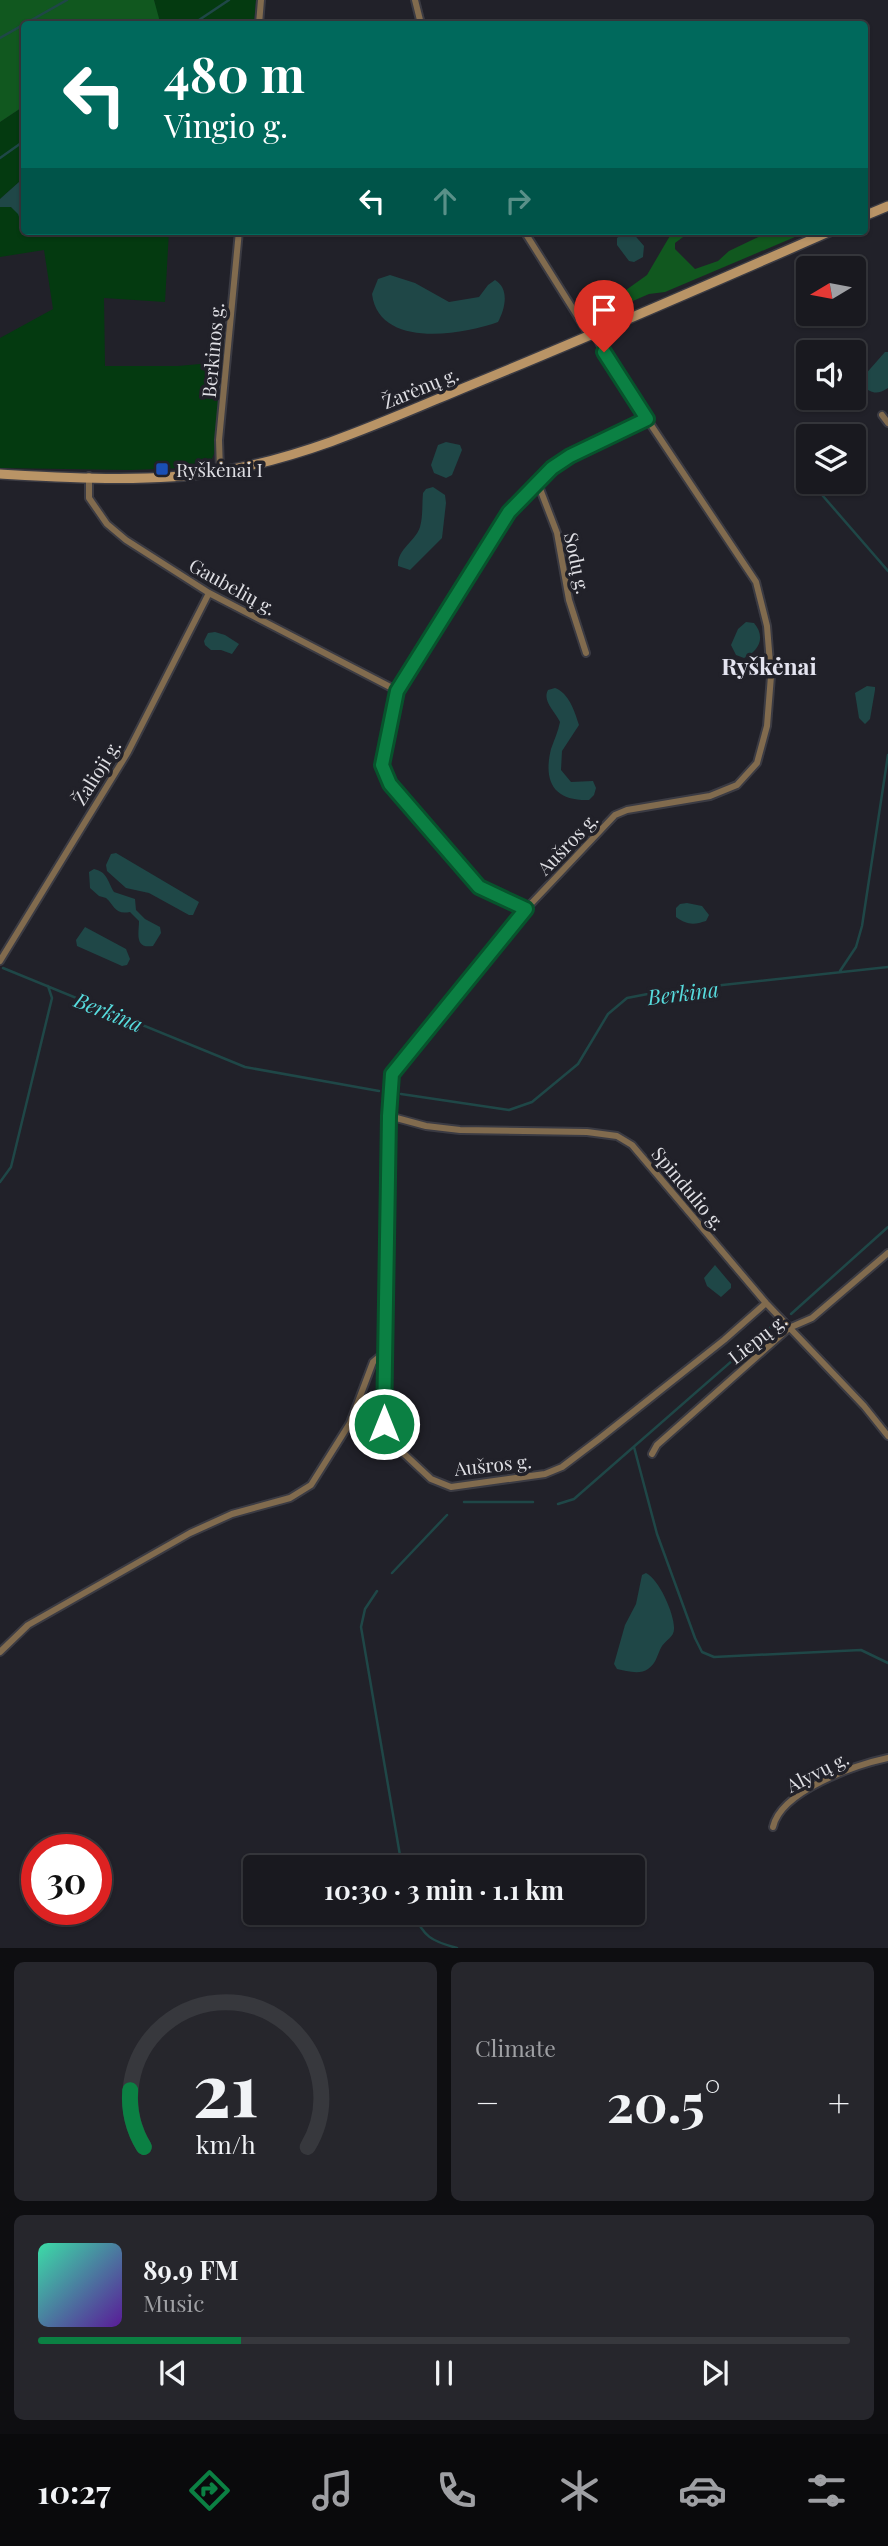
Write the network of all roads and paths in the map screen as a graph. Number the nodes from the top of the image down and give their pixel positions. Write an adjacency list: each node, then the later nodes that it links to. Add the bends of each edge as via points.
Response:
1 (261, 0): 3 (street)
2 (415, 0): 4 (street)
3 (259, 21)
4 (420, 21)
5 (888, 206): 6 (main road)
6 (868, 214)
7 (239, 235): 14 (street, Berkinos g.)
8 (527, 235): 10 (street, Aušros g.)
9 (822, 235): 10 (main road, Žarėnų g.)
10 (593, 335): 12 (street, Aušros g.); 14 (main road, Žarėnų g., via 338,439)
11 (882, 415): 13 (street)
12 (647, 419): 17 (street, via 570,456); 21 (street, Aušros g., via 756,582 768,626 767,726 757,763 737,785 710,796 615,816)
13 (888, 423)
14 (220, 471): 16 (main road, Žarėnų g.)
15 (0, 474): 16 (main road, Žarėnų g.)
16 (89, 476): 18 (street, Gaubelių g., via 89,498 107,524)
17 (537, 481): 19 (street, Sodų g., via 557,533 569,600); 20 (street, via 509,512)
18 (209, 593): 20 (street, Gaubelių g.); 22 (street, Žalioji g., via 128,752)
19 (586, 653)
20 (397, 691): 21 (street, via 382,765 390,784 479,887)
21 (526, 909): 23 (street, Aušros g., via 392,1074)
22 (0, 961)
23 (389, 1116): 25 (street, Spindulio g., via 460,1130 617,1136 632,1145); 27 (street, Aušros g.)
24 (888, 1253): 26 (street, Liepų g., via 812,1318)
25 (766, 1303): 26 (street, Spindulio g.); 27 (street, Aušros g., via 562,1467 532,1477 451,1487 431,1479 400,1450 384,1424)
26 (789, 1328): 28 (street, Spindulio g.); 29 (street, Liepų g.)
27 (385, 1353): 30 (street, via 373,1362 350,1423 311,1485 290,1498 232,1514 190,1533 28,1625)
28 (888, 1436)
29 (652, 1454)
30 (0, 1652)
31 (888, 1758): 32 (street, Alyvų g., via 814,1786 788,1802)
32 (773, 1827)

